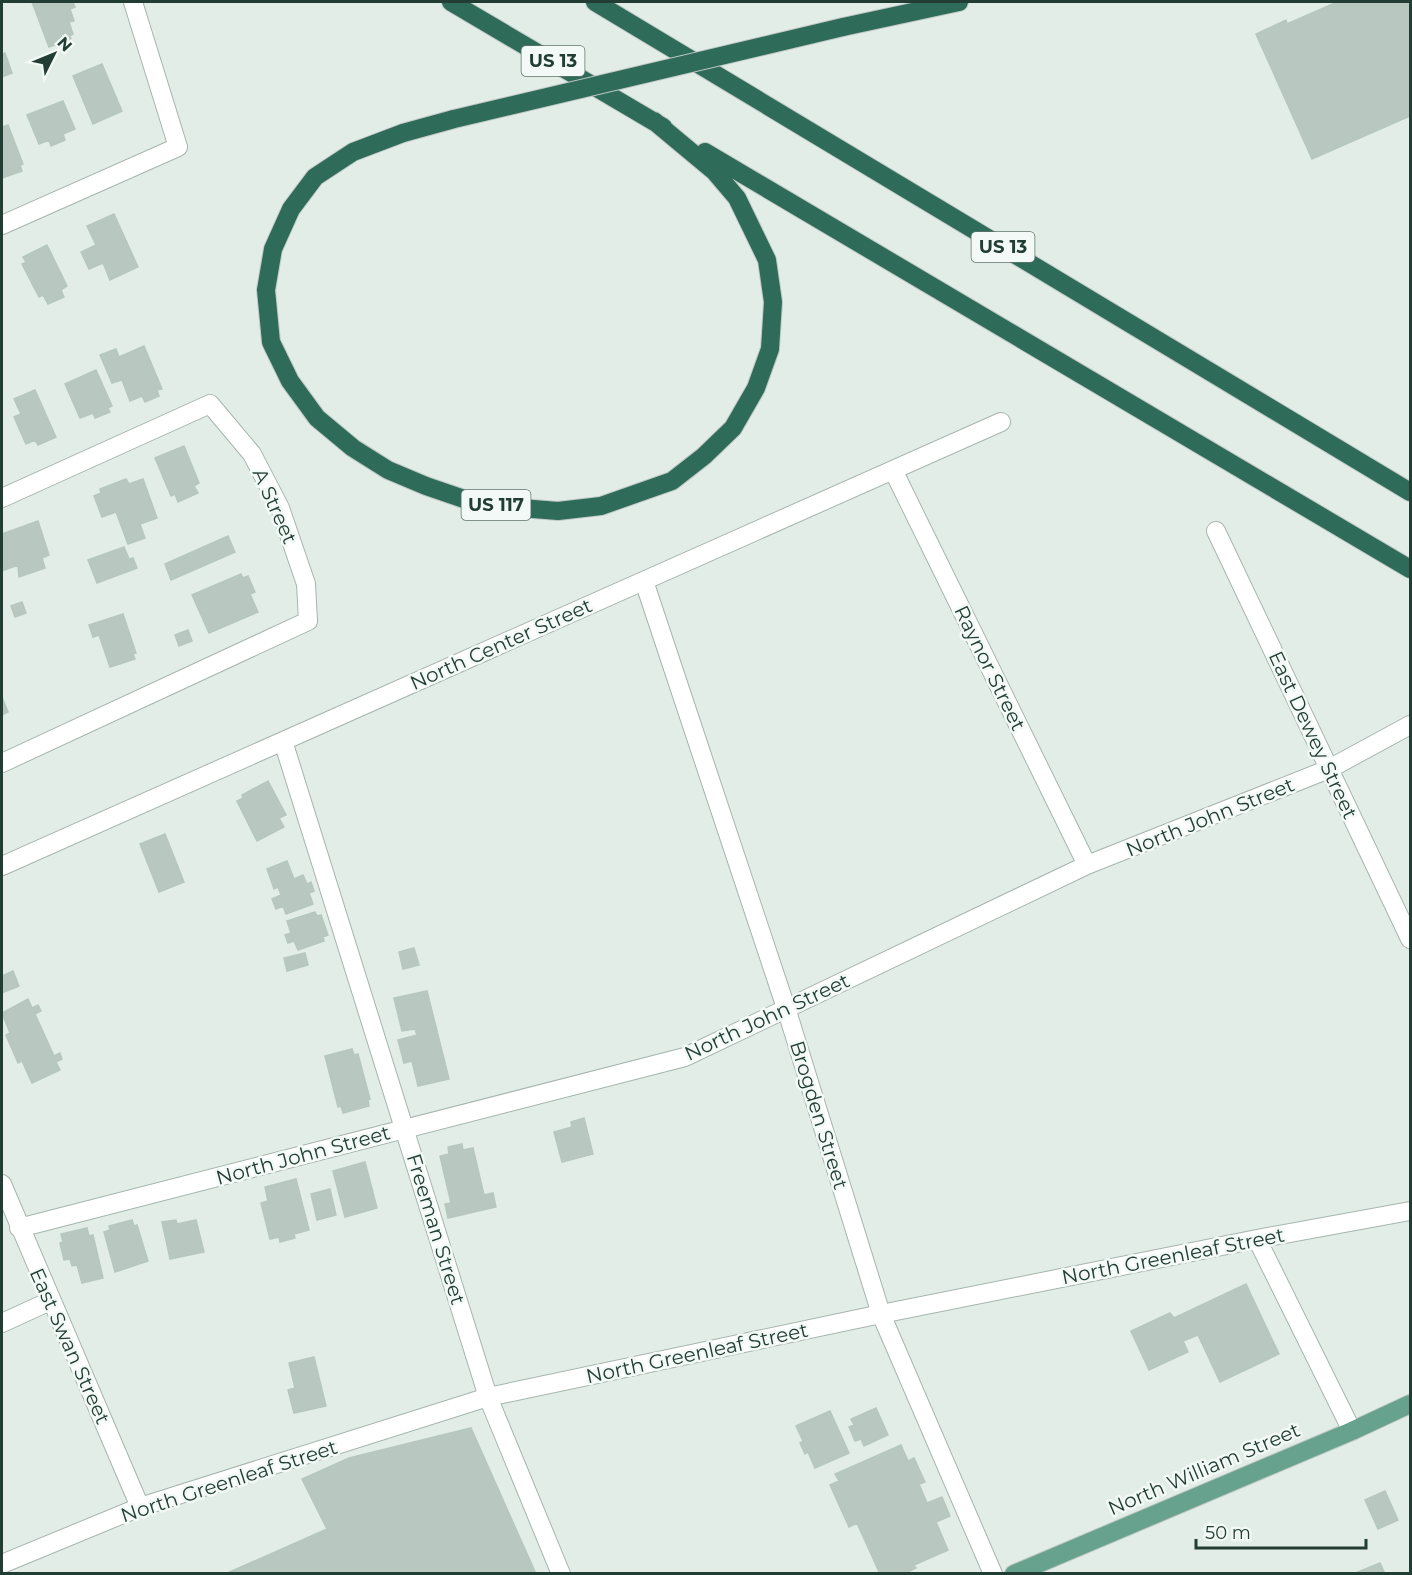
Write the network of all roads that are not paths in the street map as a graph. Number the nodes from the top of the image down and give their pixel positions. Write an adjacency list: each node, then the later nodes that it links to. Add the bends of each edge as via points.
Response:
1 (133, 2): 6 (street, via 178,147)
2 (451, 2): 5 (highway, US 13)
3 (595, 2): 9 (highway, US 13)
4 (959, 2): 5 (highway, US 117, bridge, via 454,119 353,152 315,177 291,209 273,249 266,290 271,342 290,381 316,418 388,470 464,499 508,507 558,511 601,506 672,481 704,456 733,428 756,388 770,349 773,302 767,260 737,198 714,171)
5 (654, 122): 12 (highway, US 13)
6 (2, 225)
7 (1001, 422): 8 (street, North Center Street)
8 (893, 470): 13 (street, North Center Street); 18 (street, Raynor Street)
9 (1410, 492)
10 (2, 498): 16 (street, A Street, via 210,404 252,454 280,508 306,584 308,621)
11 (1216, 531): 17 (street, East Dewey Street)
12 (1410, 569)
13 (644, 581): 15 (street, North Center Street); 21 (street, Brogden Street)
14 (1410, 725): 17 (street, North John Street)
15 (283, 741): 19 (street, North Center Street); 22 (street, Freeman Street)
16 (2, 763)
17 (1329, 769): 18 (street, North John Street); 20 (street, East Dewey Street)
18 (1087, 865): 21 (street, North John Street)
19 (2, 866)
20 (1410, 939)
21 (786, 1008): 22 (street, North John Street, via 685,1057); 28 (street, Brogden Street)
22 (405, 1128): 25 (street, North John Street); 30 (street, Freeman Street)
23 (2, 1184): 25 (street, East Swan Street)
24 (1410, 1211): 26 (street, North Greenleaf Street)
25 (19, 1228): 27 (street, East Swan Street)
26 (1257, 1239): 28 (street, North Greenleaf Street); 32 (street)
27 (50, 1300): 29 (street); 33 (street, East Swan Street)
28 (881, 1314): 30 (street, North Greenleaf Street); 36 (street, Brogden Street)
29 (2, 1323)
30 (488, 1397): 33 (street, North Greenleaf Street); 35 (street, Freeman Street)
31 (1410, 1404): 32 (main road, North William Street)
32 (1352, 1431): 37 (main road, North William Street)
33 (141, 1508): 34 (street, North Greenleaf Street)
34 (2, 1564)
35 (561, 1574)
36 (993, 1574)
37 (1014, 1574)

